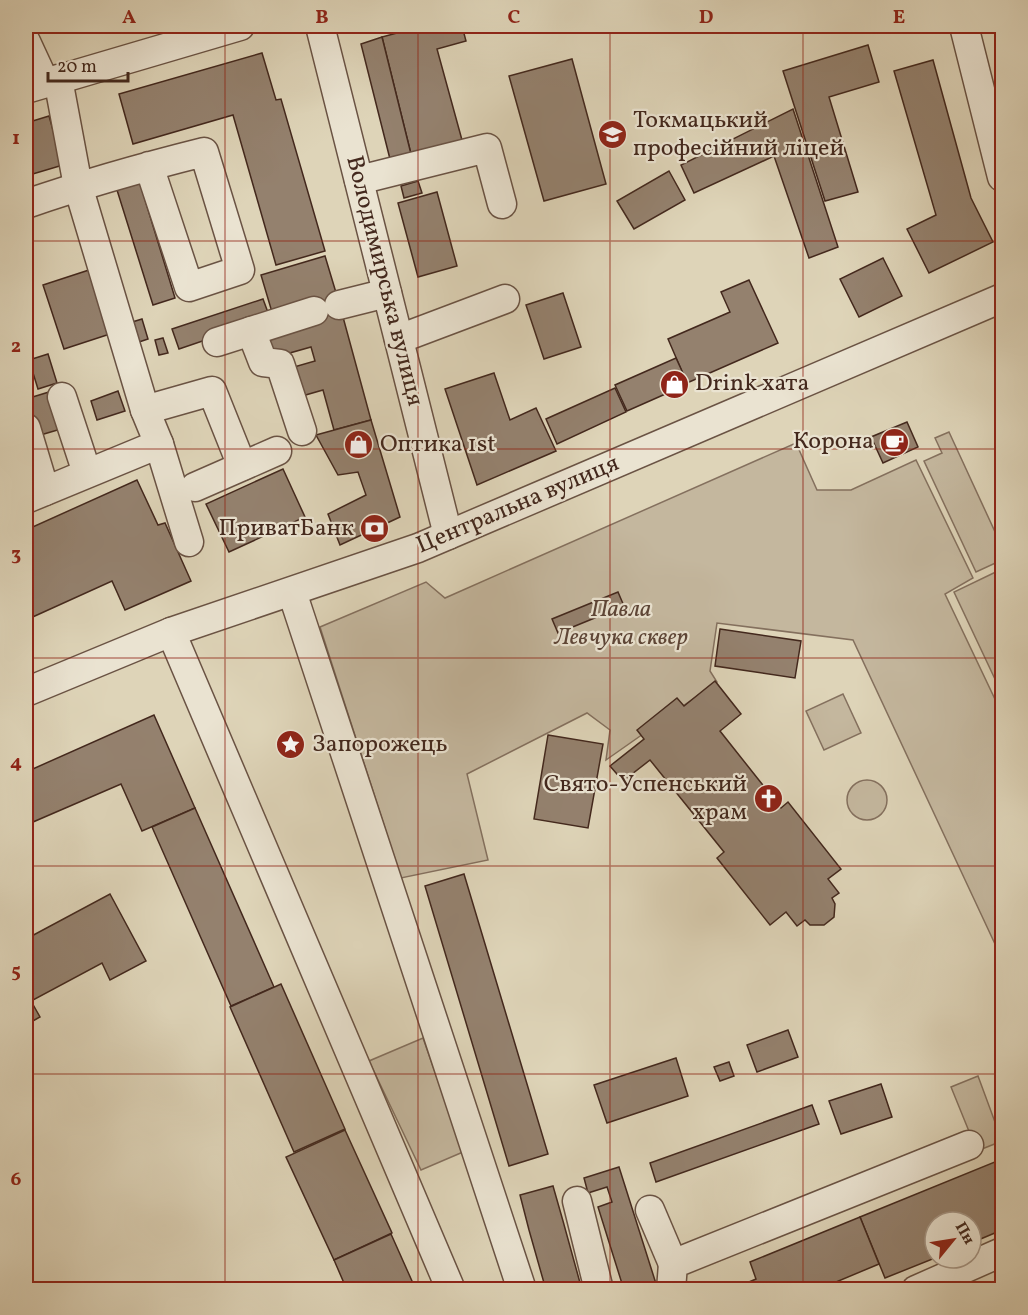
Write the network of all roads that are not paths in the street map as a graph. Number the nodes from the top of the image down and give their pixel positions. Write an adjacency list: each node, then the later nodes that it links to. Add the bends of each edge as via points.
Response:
1 (240, 26): 5 (street)
2 (320, 26): 8 (street, Володимирська вулиця)
3 (964, 26): 7 (street)
4 (26, 42): 5 (street)
5 (43, 83): 9 (street)
6 (149, 166): 6 (street, via 189,286 240,270 204,152); 9 (street)
7 (1002, 177)
8 (359, 180): 11 (street, via 487,148); 12 (street, Володимирська вулиця)
9 (78, 186): 10 (street); 19 (street)
10 (26, 204)
11 (502, 204)
12 (387, 292): 15 (street); 16 (street, Володимирська вулиця)
13 (1002, 298): 28 (street, Центральна вулиця)
14 (505, 299): 16 (street)
15 (251, 331): 17 (street); 21 (street, via 262,362 280,364)
16 (399, 339): 28 (street, Володимирська вулиця)
17 (217, 342)
18 (62, 397): 25 (street)
19 (145, 410): 22 (street); 24 (street, via 212,391)
20 (26, 428): 27 (street)
21 (302, 431)
22 (159, 444): 25 (street); 29 (street)
23 (277, 451): 24 (street)
24 (242, 466): 26 (street)
25 (87, 473): 27 (street)
26 (195, 487)
27 (35, 495)
28 (448, 536): 30 (street, Центральна вулиця)
29 (189, 542)
30 (292, 592): 31 (street, Центральна вулиця); 39 (street)
31 (171, 632): 32 (street, Центральна вулиця); 38 (street)
32 (26, 692)
33 (969, 1145): 37 (street)
34 (577, 1200): 40 (street)
35 (650, 1210): 37 (street)
36 (1002, 1252): 41 (street)
37 (672, 1277)
38 (451, 1290)
39 (522, 1290)
40 (599, 1290)
41 (916, 1290)

